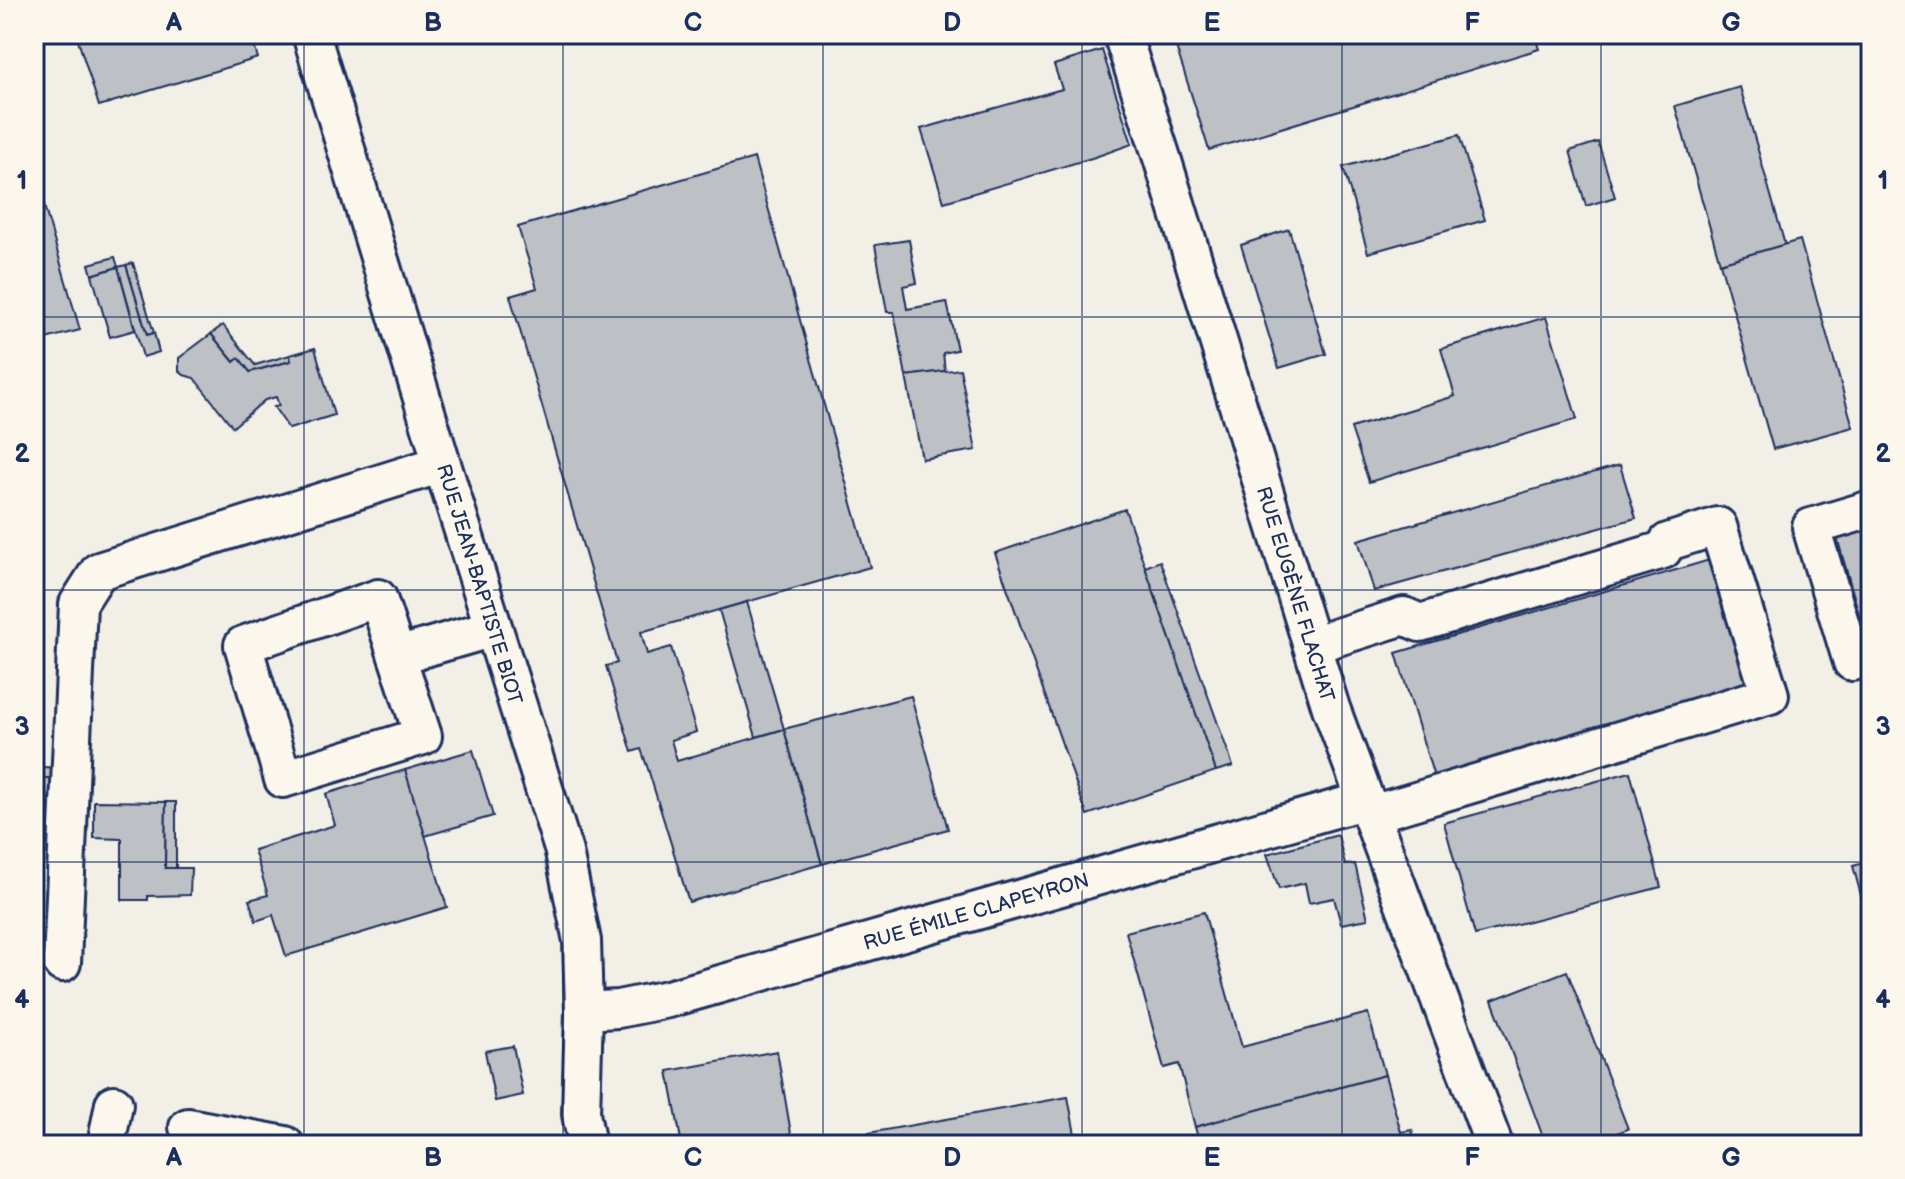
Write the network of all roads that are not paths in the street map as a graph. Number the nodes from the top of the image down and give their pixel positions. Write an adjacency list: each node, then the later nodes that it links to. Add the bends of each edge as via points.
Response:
1 (311, 34): 3 (street, RUE JEAN-BAPTISTE BIOT)
2 (1122, 34): 6 (street, RUE EUGÈNE FLACHAT)
3 (442, 464): 5 (street, RUE JEAN-BAPTISTE BIOT); 10 (street, via 99,571 78,604)
4 (1871, 509): 8 (street, via 1811,527 1852,662)
5 (493, 628): 7 (street); 11 (street, RUE JEAN-BAPTISTE BIOT, via 564,852 582,941)
6 (1312, 645): 9 (street, RUE EUGÈNE FLACHAT); 9 (street, RUE ÉMILE CLAPEYRON, via 1404,616 1420,623 1663,550 1668,542 1718,526 1770,695)
7 (397, 656): 7 (street, via 378,598 243,645 283,779 423,736)
8 (1871, 657)
9 (1369, 807): 11 (street, RUE ÉMILE CLAPEYRON, via 668,999); 17 (street, RUE EUGÈNE FLACHAT)
10 (62, 963)
11 (584, 1011): 16 (street, RUE JEAN-BAPTISTE BIOT, via 581,1114)
12 (114, 1104): 14 (street)
13 (188, 1127): 15 (street)
14 (106, 1145)
15 (285, 1145)
16 (587, 1145)
17 (1494, 1145)

